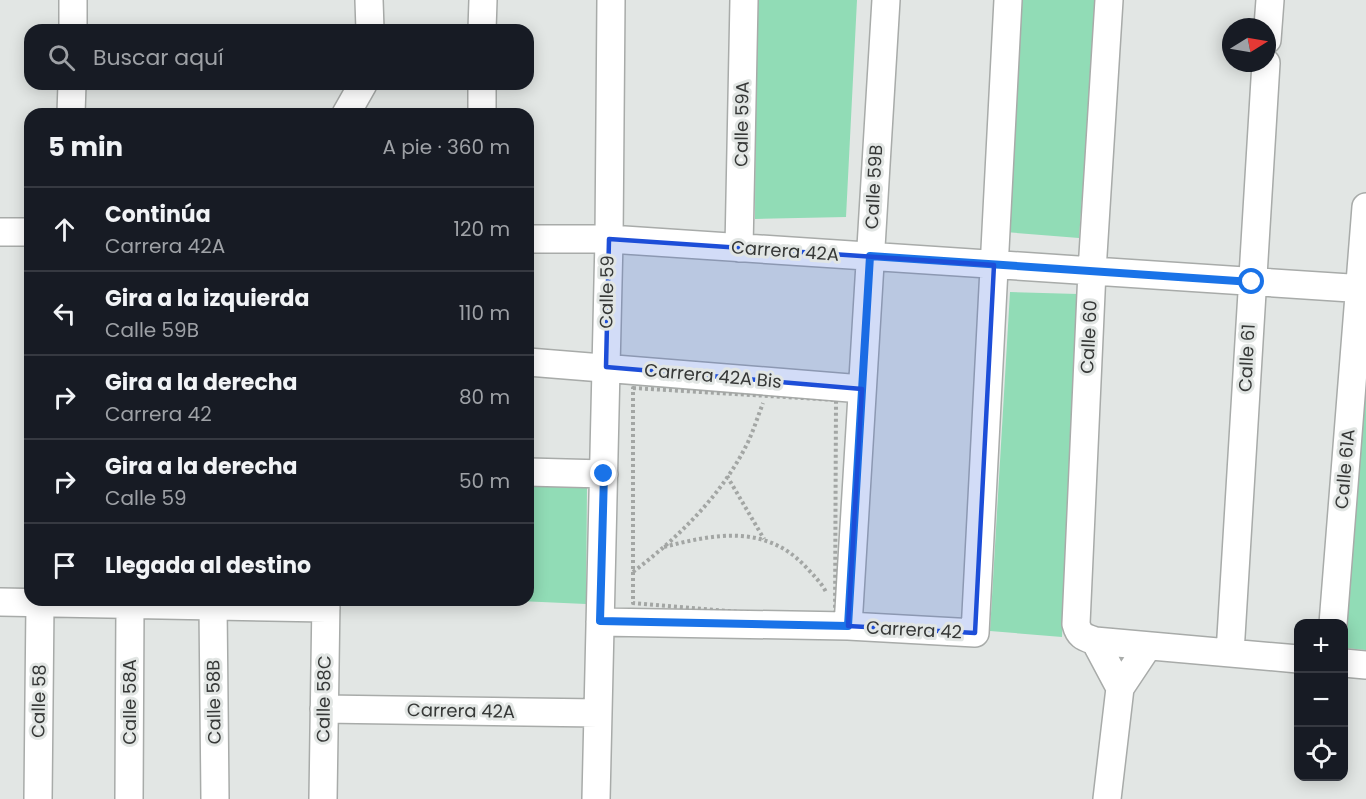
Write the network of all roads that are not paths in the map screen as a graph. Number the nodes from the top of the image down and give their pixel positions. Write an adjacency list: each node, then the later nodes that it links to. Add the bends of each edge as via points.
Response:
1 (73, 0): 11 (street)
2 (369, 0): 12 (street)
3 (483, 0): 13 (street)
4 (611, 0): 25 (street, Calle 59)
5 (744, 0): 26 (street, Calle 59A)
6 (886, 0): 27 (street, Calle 59B)
7 (1008, 0): 28 (street)
8 (1109, 0): 29 (street, Calle 60)
9 (1269, 0): 10 (street)
10 (1268, 18)
11 (73, 24)
12 (370, 24)
13 (483, 24)
14 (1265, 72): 30 (street, Calle 61)
15 (72, 90): 18 (street)
16 (360, 90): 19 (street)
17 (482, 90): 20 (street)
18 (71, 108)
19 (349, 108)
20 (482, 108)
21 (1366, 207): 31 (street, Calle 61A)
22 (0, 232): 23 (street)
23 (24, 232)
24 (534, 239): 25 (street, Carrera 42A)
25 (609, 239): 26 (street, Carrera 42A); 33 (street, Calle 59)
26 (739, 248): 27 (street, Carrera 42A)
27 (870, 256): 28 (street, Carrera 42A); 34 (street, Calle 59B)
28 (994, 264): 29 (street, Carrera 42A); 43 (street, Carrera 42, via 975,633)
29 (1092, 271): 30 (street, Carrera 42A); 46 (street, Calle 60, via 1076,624)
30 (1252, 282): 31 (street, Carrera 42A); 48 (street, Calle 61)
31 (1363, 289): 44 (street, Calle 61A)
32 (534, 362): 33 (street, Carrera 42A Bis)
33 (606, 367): 34 (street, Carrera 42A Bis); 36 (street, Calle 59)
34 (862, 389): 43 (street, Calle 59B)
35 (534, 472): 36 (street)
36 (604, 474): 45 (street, Calle 59)
37 (0, 603): 38 (street)
38 (24, 603)
39 (40, 606): 55 (street, Calle 58)
40 (130, 606): 56 (street, Calle 58A)
41 (204, 606): 57 (street, Calle 58B)
42 (326, 606): 53 (street, Calle 58C)
43 (842, 619): 45 (street, Carrera 42)
44 (1333, 619)
45 (600, 621): 54 (street, Calle 59)
46 (1088, 639): 47 (street); 52 (street, Calle 60)
47 (1148, 645): 48 (street); 52 (street)
48 (1230, 653): 49 (street)
49 (1294, 659)
50 (1348, 663): 51 (street)
51 (1366, 665)
52 (1120, 688): 60 (street)
53 (324, 709): 54 (street, Carrera 42A); 58 (street, Calle 58C)
54 (598, 713): 59 (street, Calle 59)
55 (38, 799)
56 (129, 799)
57 (215, 799)
58 (323, 799)
59 (596, 799)
60 (1107, 799)

